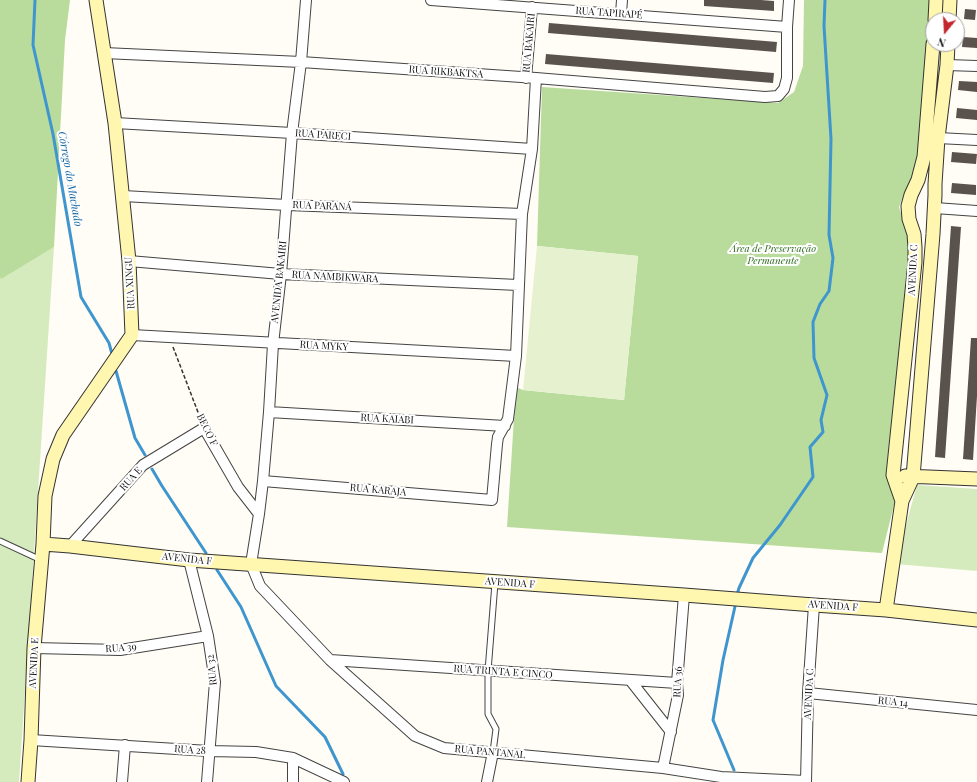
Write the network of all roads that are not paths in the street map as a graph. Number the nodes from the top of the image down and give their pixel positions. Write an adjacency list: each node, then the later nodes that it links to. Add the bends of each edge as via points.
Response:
1 (96, 0): 15 (street, RUA XINGU)
2 (306, 0): 16 (street, AVENIDA BAKAIRI)
3 (431, 0): 8 (street, RUA TAPIRAPÉ)
4 (622, 0): 11 (street)
5 (789, 0): 12 (street)
6 (936, 0): 9 (street)
7 (950, 0): 10 (street)
8 (532, 7): 11 (street, RUA TAPIRAPÉ); 19 (street, RUA BAKAIRI)
9 (935, 12)
10 (949, 12)
11 (620, 14): 12 (street, RUA TAPIRAPÉ)
12 (788, 27): 19 (street, RUA RIKBAKTSA, via 788,78 778,96)
13 (932, 52): 25 (street, AVENIDA C, via 924,157)
14 (947, 52): 17 (street, AVENIDA C)
15 (104, 53): 16 (street, RUA RIKBAKTSA); 20 (street, RUA XINGU)
16 (301, 62): 19 (street, RUA RIKBAKTSA); 21 (street, AVENIDA BAKAIRI)
17 (946, 64): 18 (street); 22 (street, AVENIDA C)
18 (977, 66)
19 (531, 78): 24 (street, RUA BAKAIRI)
20 (115, 123): 21 (street, RUA PARECI); 27 (street, RUA XINGU)
21 (292, 133): 24 (street, RUA PARECI); 28 (street, AVENIDA BAKAIRI)
22 (938, 138): 23 (street); 26 (street, AVENIDA C)
23 (977, 140)
24 (532, 149): 30 (street, RUA BAKAIRI)
25 (912, 192): 26 (street, via 923,186 932,189); 32 (street, AVENIDA C, via 908,206)
26 (935, 195): 31 (street, AVENIDA C)
27 (123, 196): 28 (street, RUA PARANÁ); 33 (street, RUA XINGU)
28 (287, 205): 30 (street, RUA PARANÁ); 34 (street, AVENIDA BAKAIRI)
29 (977, 211): 31 (street)
30 (522, 214): 35 (street, RUA BAKAIRI)
31 (934, 214): 32 (street, via 930,224 926,226); 43 (street, AVENIDA C)
32 (911, 224): 42 (street, AVENIDA C, via 915,241 915,262)
33 (129, 261): 34 (street, RUA NAMBIKWARA); 36 (street, RUA XINGU)
34 (281, 274): 35 (street, RUA NAMBIKWARA); 37 (street, AVENIDA BAKAIRI)
35 (518, 285): 38 (street, RUA BAKAIRI)
36 (132, 335): 37 (street, RUA MYKY); 50 (street, via 63,435 45,496)
37 (273, 344): 38 (street, RUA MYKY); 39 (street, AVENIDA BAKAIRI)
38 (516, 356): 40 (street, RUA BAKAIRI, via 510,409)
39 (269, 412): 40 (street, RUA KAIABI); 45 (street, AVENIDA BAKAIRI)
40 (505, 426): 46 (street, RUA BAKAIRI, via 496,444)
41 (204, 428): 48 (street, BECO F, via 238,487); 51 (street, RUA E, via 143,465)
42 (894, 475): 43 (street); 47 (street)
43 (913, 477): 44 (street); 47 (street, AVENIDA C)
44 (977, 479)
45 (263, 481): 46 (street, RUA KARAJA); 48 (street, AVENIDA BAKAIRI)
46 (492, 500)
47 (902, 501): 58 (street)
48 (259, 514): 54 (street, AVENIDA BAKAIRI)
49 (0, 541): 53 (lane)
50 (43, 544): 51 (street, AVENIDA F); 53 (street, AVENIDA E)
51 (70, 546): 52 (street, AVENIDA F)
52 (189, 560): 54 (street, AVENIDA F); 60 (street, RUA 32)
53 (41, 561): 61 (street, AVENIDA E)
54 (251, 564): 55 (street, AVENIDA F); 62 (street, RUA PANTANAL, via 260,586)
55 (495, 582): 56 (street, AVENIDA F); 63 (lane)
56 (684, 595): 57 (street, AVENIDA F); 65 (street, RUA 36)
57 (814, 605): 58 (street, AVENIDA F); 66 (street, AVENIDA C)
58 (886, 610): 59 (street, AVENIDA F)
59 (977, 620)
60 (208, 636): 61 (street, RUA 39, via 120,650); 71 (street, RUA 32, via 215,682)
61 (34, 648): 69 (street, AVENIDA E)
62 (330, 660): 63 (street, RUA TRINTA E CINCO); 72 (street, RUA PANTANAL, via 415,736 444,748)
63 (488, 671): 64 (street, RUA TRINTA E CINCO); 72 (lane, via 488,714 496,729)
64 (630, 680): 65 (street, RUA TRINTA E CINCO); 68 (street)
65 (677, 683): 68 (street, RUA 36, via 678,695)
66 (808, 694): 67 (street, RUA 14); 75 (street, AVENIDA C)
67 (977, 710)
68 (671, 732): 74 (street, RUA 36)
69 (31, 740): 70 (street, RUA 28); 76 (street, AVENIDA E)
70 (125, 745): 71 (street, RUA 28); 77 (street)
71 (209, 751): 73 (street, RUA 28, via 256,752); 78 (street, RUA 32)
72 (493, 752): 74 (street, RUA PANTANAL); 81 (street)
73 (293, 758): 79 (street); 80 (street, RUA 28)
74 (663, 768): 75 (street, RUA PANTANAL, via 721,776)
75 (806, 781)
76 (28, 782)
77 (122, 782)
78 (208, 782)
79 (293, 782)
80 (344, 782)
81 (487, 782)

